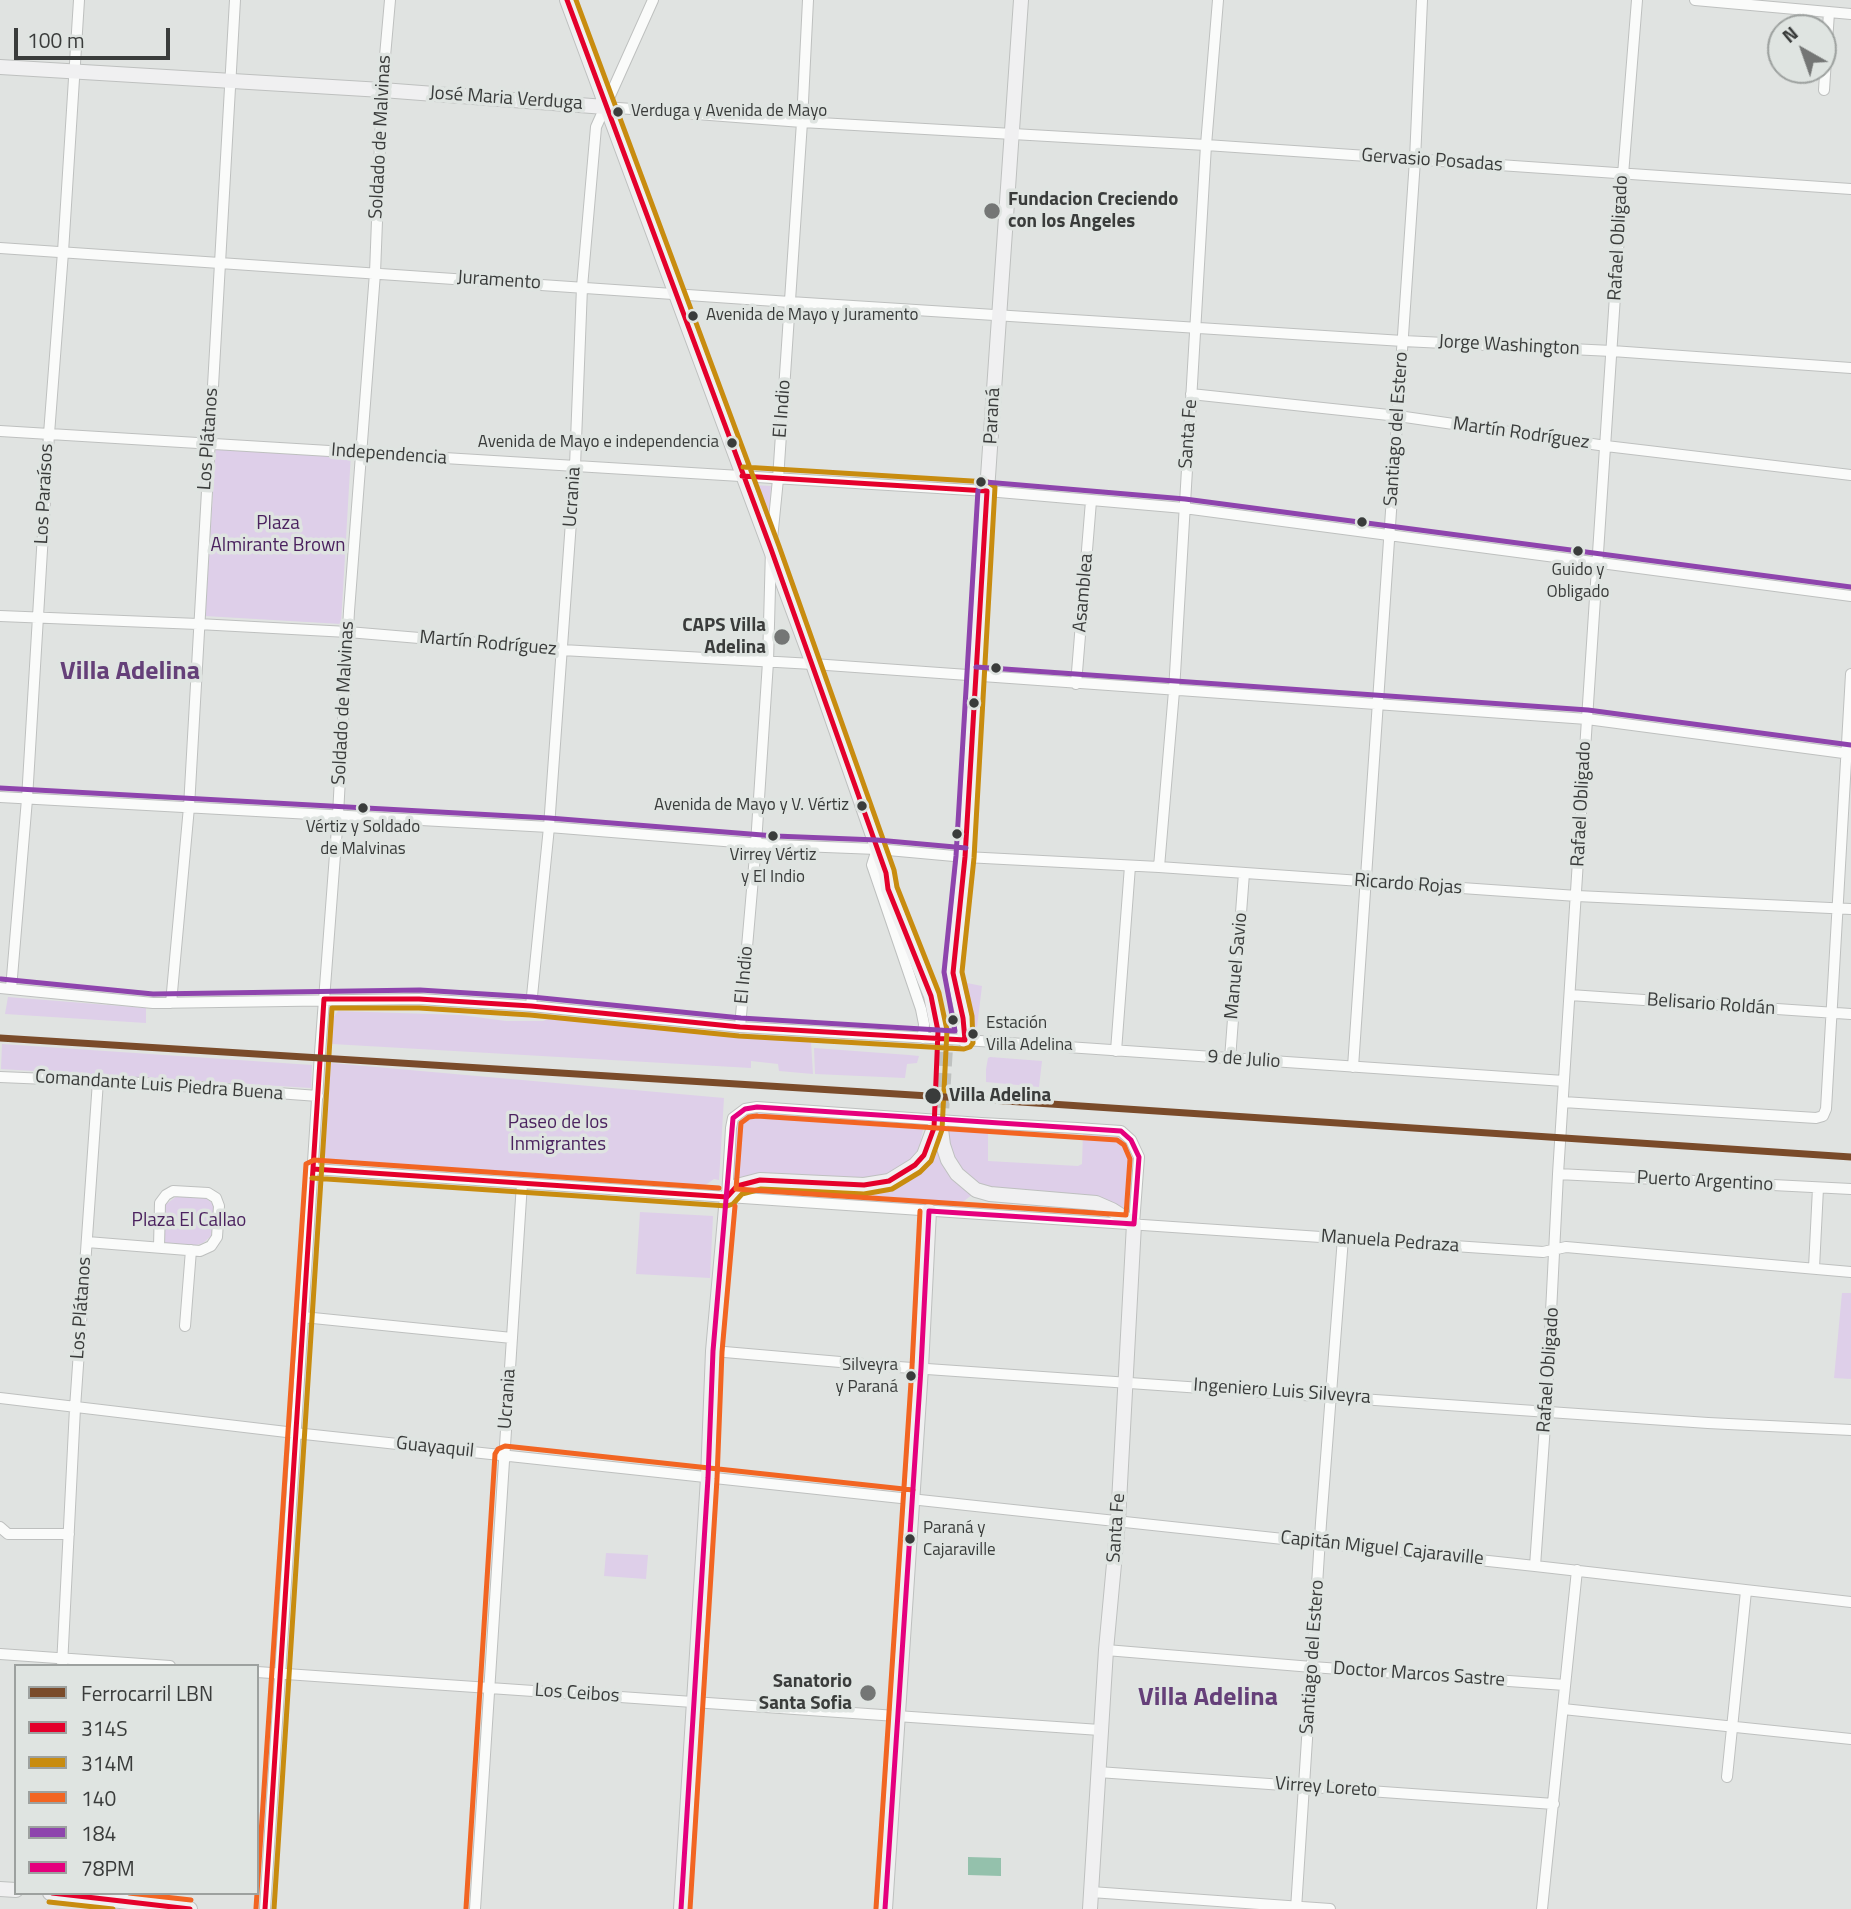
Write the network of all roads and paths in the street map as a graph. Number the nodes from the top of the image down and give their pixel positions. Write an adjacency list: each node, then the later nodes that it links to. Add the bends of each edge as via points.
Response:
1 (79, 0): 16 (street, Los Paraísos)
2 (235, 0): 17 (street, Los Plátanos)
3 (390, 0): 18 (street, Soldado de Malvinas)
4 (567, 0): 20 (street)
5 (653, 0): 20 (street, Ucrania)
6 (808, 0): 21 (street, El Indio)
7 (1021, 0): 22 (street, Paraná)
8 (1218, 0): 23 (street, Santa Fe)
9 (1422, 0): 24 (street, Santiago del Estero)
10 (1637, 0): 25 (street, Rafael Obligado)
11 (1695, 0): 12 (street)
12 (1791, 4): 13 (street)
13 (1829, 12): 14 (street); 19 (street)
14 (1851, 13)
15 (0, 67): 16 (street, José Maria Verduga)
16 (73, 71): 17 (street, José Maria Verduga); 28 (street, Los Paraísos)
17 (229, 81): 18 (street, José Maria Verduga); 29 (street, Los Plátanos)
18 (382, 90): 20 (street, José Maria Verduga); 30 (street, Soldado de Malvinas)
19 (1824, 90)
20 (605, 107): 21 (street, José Maria Verduga); 31 (street, Ucrania, via 596,127); 32 (street)
21 (802, 122): 22 (street, José Maria Verduga); 33 (street, El Indio)
22 (1012, 135): 23 (street, Gervasio Posadas); 34 (street, Paraná)
23 (1206, 145): 24 (street, Gervasio Posadas); 35 (street, Santa Fe)
24 (1415, 160): 25 (street, Gervasio Posadas); 36 (street, Santiago del Estero)
25 (1623, 175): 26 (street, Gervasio Posadas); 37 (street, Rafael Obligado)
26 (1851, 189)
27 (0, 248): 28 (street, Juramento)
28 (63, 252): 29 (street, Juramento); 42 (street, Los Paraísos)
29 (221, 262): 30 (street, Juramento); 43 (street, Los Plátanos)
30 (374, 273): 31 (street, Juramento); 45 (street, Soldado de Malvinas)
31 (582, 287): 32 (street, Juramento); 46 (street, Ucrania)
32 (674, 294): 33 (street, Juramento); 48 (street)
33 (790, 302): 34 (street, Juramento); 49 (street, El Indio)
34 (999, 314): 35 (street, Jorge Washington); 50 (street, Paraná)
35 (1195, 328): 36 (street, Jorge Washington); 39 (street, Santa Fe)
36 (1403, 341): 37 (street, Jorge Washington); 40 (street, Santiago del Estero)
37 (1612, 351): 38 (street, Jorge Washington); 44 (street, Rafael Obligado)
38 (1851, 368)
39 (1191, 394): 40 (street, Martín Rodríguez); 52 (street, Santa Fe)
40 (1398, 416): 44 (street, Martín Rodríguez); 53 (street, Santiago del Estero)
41 (0, 431): 42 (street, Independencia)
42 (49, 434): 43 (street, Independencia); 58 (street, Los Paraísos)
43 (208, 444): 45 (street, Independencia); 59 (street, Los Plátanos)
44 (1606, 446): 47 (street, Martín Rodríguez); 55 (street, Rafael Obligado)
45 (360, 453): 46 (street, Independencia); 60 (street, Soldado de Malvinas)
46 (575, 466): 48 (street, Independencia); 61 (street, Ucrania)
47 (1851, 475)
48 (742, 476): 49 (street, Independencia); 54 (street)
49 (778, 479): 50 (street, Independencia); 54 (street, El Indio)
50 (987, 491): 51 (street, Independencia); 65 (street, Paraná)
51 (1091, 501): 52 (street, Independencia); 66 (street, Asamblea)
52 (1184, 508): 53 (street, Independencia); 67 (street, Santa Fe)
53 (1390, 535): 55 (street, Independencia); 68 (street, Santiago del Estero)
54 (771, 549): 62 (street, El Indio); 63 (street)
55 (1598, 563): 56 (street, Independencia); 69 (street, Rafael Obligado)
56 (1851, 596)
57 (0, 616): 58 (street, Martín Rodríguez)
58 (39, 618): 59 (street, Martín Rodríguez); 72 (street, Los Paraísos)
59 (198, 624): 60 (street, Martín Rodríguez); 73 (street, Los Plátanos)
60 (348, 632): 61 (street, Martín Rodríguez); 74 (street, Soldado de Malvinas)
61 (562, 650): 62 (street, Martín Rodríguez); 75 (street, Ucrania)
62 (768, 662): 63 (street, Martín Rodríguez); 76 (street, El Indio)
63 (813, 664): 65 (street, Martín Rodríguez); 77 (street)
64 (1851, 674): 70 (street)
65 (975, 676): 66 (street, Martín Rodríguez); 78 (street, Paraná)
66 (1076, 684): 67 (street, Martín Rodríguez)
67 (1174, 691): 68 (street, Martín Rodríguez); 80 (street, Santa Fe)
68 (1379, 706): 69 (street, Martín Rodríguez); 82 (street, Santiago del Estero)
69 (1587, 719): 70 (street, Martín Rodríguez); 83 (street, Rafael Obligado)
70 (1848, 753): 84 (street)
71 (0, 797): 72 (street, Ricardo Rojas)
72 (27, 799): 73 (street, Ricardo Rojas); 86 (street, Los Paraísos)
73 (188, 807): 74 (street, Ricardo Rojas); 89 (street, Los Plátanos)
74 (338, 815): 75 (street, Ricardo Rojas); 88 (street, Soldado de Malvinas)
75 (549, 827): 76 (street, Ricardo Rojas); 90 (street, Ucrania)
76 (756, 844): 77 (street, Ricardo Rojas); 93 (street, El Indio)
77 (877, 849): 78 (street, Ricardo Rojas); 94 (street); 95 (street, via 872,864 921,1009)
78 (965, 857): 79 (street, Ricardo Rojas); 96 (street, Paraná, via 953,974)
79 (1130, 866): 80 (street, Ricardo Rojas); 97 (street)
80 (1159, 867): 81 (street, Ricardo Rojas)
81 (1244, 873): 82 (street, Ricardo Rojas); 98 (street, Manuel Savio)
82 (1367, 882): 83 (street, Ricardo Rojas); 99 (street, Santiago del Estero)
83 (1577, 896): 84 (street, Ricardo Rojas); 87 (street, Rafael Obligado)
84 (1837, 908): 85 (street, Ricardo Rojas); 91 (street)
85 (1851, 909)
86 (5, 989): 89 (street, 9 de Julio)
87 (1570, 995): 91 (street, Belisario Roldán); 102 (street, Rafael Obligado)
88 (324, 999): 89 (street, 9 de Julio); 90 (street, 9 de Julio); 103 (street, Soldado de Malvinas)
89 (171, 1003)
90 (531, 1006): 93 (street, 9 de Julio)
91 (1832, 1013): 92 (street, Belisario Roldán); 104 (street, via 1823,1116)
92 (1851, 1014)
93 (740, 1027): 95 (street, 9 de Julio)
94 (942, 1031)
95 (923, 1038): 96 (street, 9 de Julio)
96 (965, 1040): 97 (street, 9 de Julio)
97 (1116, 1051): 98 (street, 9 de Julio)
98 (1230, 1059): 99 (street, 9 de Julio)
99 (1353, 1067): 102 (street, 9 de Julio)
100 (0, 1077): 101 (street, Comandante Luis Piedra Buena)
101 (97, 1081): 103 (street, Comandante Luis Piedra Buena); 114 (street, Los Plátanos)
102 (1564, 1081): 104 (street, Rafael Obligado)
103 (318, 1096): 105 (street, Soldado de Malvinas)
104 (1563, 1102): 106 (street, Rafael Obligado)
105 (313, 1169): 107 (street); 120 (street, Soldado de Malvinas)
106 (1558, 1174): 108 (street, Puerto Argentino); 117 (street, Rafael Obligado)
107 (523, 1183): 110 (street); 122 (street, Ucrania)
108 (1818, 1188): 109 (street, Puerto Argentino); 118 (street)
109 (1851, 1189)
110 (727, 1197): 111 (street); 112 (street, via 737,1186 760,1180 864,1185 889,1181 915,1165 937,1129 957,1174 976,1189 1096,1203); 112 (street, Santa Fe, via 733,1118 745,1109 1088,1128 1121,1131 1135,1147 1139,1157); 123 (street)
111 (929, 1211): 112 (street, Manuela Pedraza); 124 (street)
112 (1134, 1224): 113 (street, Manuela Pedraza); 125 (street, Santa Fe)
113 (1343, 1238): 117 (street, Manuela Pedraza); 126 (street, Santiago del Estero)
114 (87, 1242): 115 (street); 128 (street, Los Plátanos)
115 (159, 1247): 116 (street); 116 (street, via 160,1203 166,1195 173,1191 208,1193 219,1206 217,1237 211,1246)
116 (191, 1250): 121 (street)
117 (1556, 1250): 118 (street, Manuela Pedraza, via 1566,1247); 129 (street, Rafael Obligado)
118 (1814, 1268): 119 (street, Manuela Pedraza)
119 (1851, 1272)
120 (303, 1317): 122 (street); 131 (street, Soldado de Malvinas)
121 (185, 1326)
122 (512, 1338): 132 (street, Ucrania)
123 (713, 1351): 124 (street, Ingeniero Luis Silveyra); 133 (street)
124 (921, 1368): 125 (street, Ingeniero Luis Silveyra); 134 (street)
125 (1126, 1381): 126 (street, Ingeniero Luis Silveyra); 135 (street, Santa Fe)
126 (1331, 1395): 129 (street, Ingeniero Luis Silveyra); 138 (street, Santiago del Estero)
127 (0, 1398): 128 (street, Guayaquil)
128 (75, 1408): 131 (street, Guayaquil); 137 (street, Los Plátanos)
129 (1546, 1411): 130 (street, Ingeniero Luis Silveyra); 139 (street, Rafael Obligado)
130 (1851, 1430)
131 (295, 1433): 132 (street, Guayaquil); 149 (street, Soldado de Malvinas)
132 (504, 1455): 133 (street, Guayaquil); 151 (street, Ucrania)
133 (708, 1478): 134 (street, Guayaquil); 152 (street)
134 (912, 1499): 135 (street, Capitán Miguel Cajaraville); 154 (street)
135 (1118, 1521): 138 (street, Capitán Miguel Cajaraville); 143 (street, Santa Fe)
136 (3, 1534): 137 (street)
137 (69, 1534): 145 (street, Los Plátanos)
138 (1320, 1543): 139 (street, Capitán Miguel Cajaraville); 147 (street, Santiago del Estero)
139 (1535, 1566): 140 (street, Capitán Miguel Cajaraville)
140 (1577, 1570): 141 (street, Capitán Miguel Cajaraville); 150 (street)
141 (1746, 1591): 142 (street, Capitán Miguel Cajaraville); 155 (street)
142 (1851, 1602)
143 (1106, 1650): 147 (street, Doctor Marcos Sastre); 156 (street, Santa Fe)
144 (0, 1654): 145 (street)
145 (63, 1662): 146 (street)
146 (116, 1664)
147 (1312, 1667): 150 (street, Doctor Marcos Sastre); 160 (street, Santiago del Estero)
148 (259, 1672): 149 (street, Los Ceibos)
149 (280, 1673): 151 (street, Los Ceibos); 166 (street, Soldado de Malvinas)
150 (1565, 1685): 153 (street)
151 (489, 1688): 152 (street, Los Ceibos); 167 (street, Ucrania)
152 (693, 1702): 154 (street, Los Ceibos); 168 (street)
153 (1563, 1709): 155 (street); 161 (street)
154 (897, 1716): 156 (street); 169 (street)
155 (1733, 1726): 157 (street); 159 (street)
156 (1100, 1730): 158 (street, Santa Fe)
157 (1851, 1739)
158 (1098, 1772): 160 (street, Virrey Loreto); 162 (street, Santa Fe)
159 (1727, 1777)
160 (1304, 1787): 161 (street, Virrey Loreto); 164 (street, Santiago del Estero)
161 (1554, 1804): 172 (street)
162 (1091, 1892): 164 (street); 170 (street, Santa Fe)
163 (68, 1895): 165 (street)
164 (1296, 1908): 171 (street)
165 (190, 1909)
166 (265, 1909)
167 (475, 1909)
168 (681, 1909)
169 (885, 1909)
170 (1090, 1909)
171 (1330, 1909)
172 (1542, 1909)

